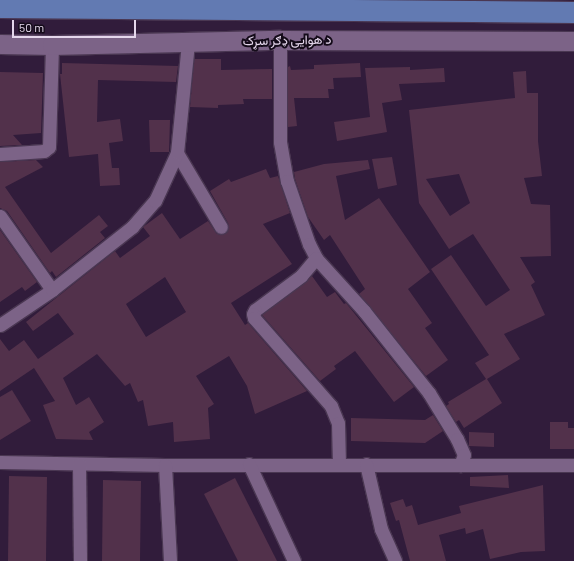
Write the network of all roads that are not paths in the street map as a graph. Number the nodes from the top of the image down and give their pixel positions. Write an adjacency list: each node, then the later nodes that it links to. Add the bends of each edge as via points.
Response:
1 (0, 7): 2 (main road)
2 (574, 12)
3 (280, 40): 4 (main road, د هوایی ډګر سړک); 5 (main road, د هوایی ډګر سړک); 12 (street, via 280,142 287,181)
4 (574, 41)
5 (188, 42): 7 (main road, د هوایی ډګر سړک); 8 (street)
6 (0, 44): 7 (main road, د هوایی ډګر سړک)
7 (52, 45): 9 (street, via 48,147 44,151)
8 (176, 153): 11 (street); 13 (street, via 155,201 132,227)
9 (0, 154)
10 (0, 216): 13 (street)
11 (221, 227)
12 (316, 258): 18 (street, via 301,276 253,314 331,406 338,423); 21 (street, via 364,311 430,393 460,445 464,455)
13 (52, 290): 14 (street)
14 (0, 325)
15 (0, 462): 16 (street)
16 (79, 464): 20 (street); 23 (street)
17 (249, 464): 18 (street); 20 (street); 25 (street)
18 (339, 464): 19 (street)
19 (366, 464): 21 (street); 26 (street, via 381,529)
20 (165, 465): 24 (street)
21 (460, 465): 22 (street)
22 (574, 465)
23 (80, 561)
24 (170, 561)
25 (294, 561)
26 (395, 561)

